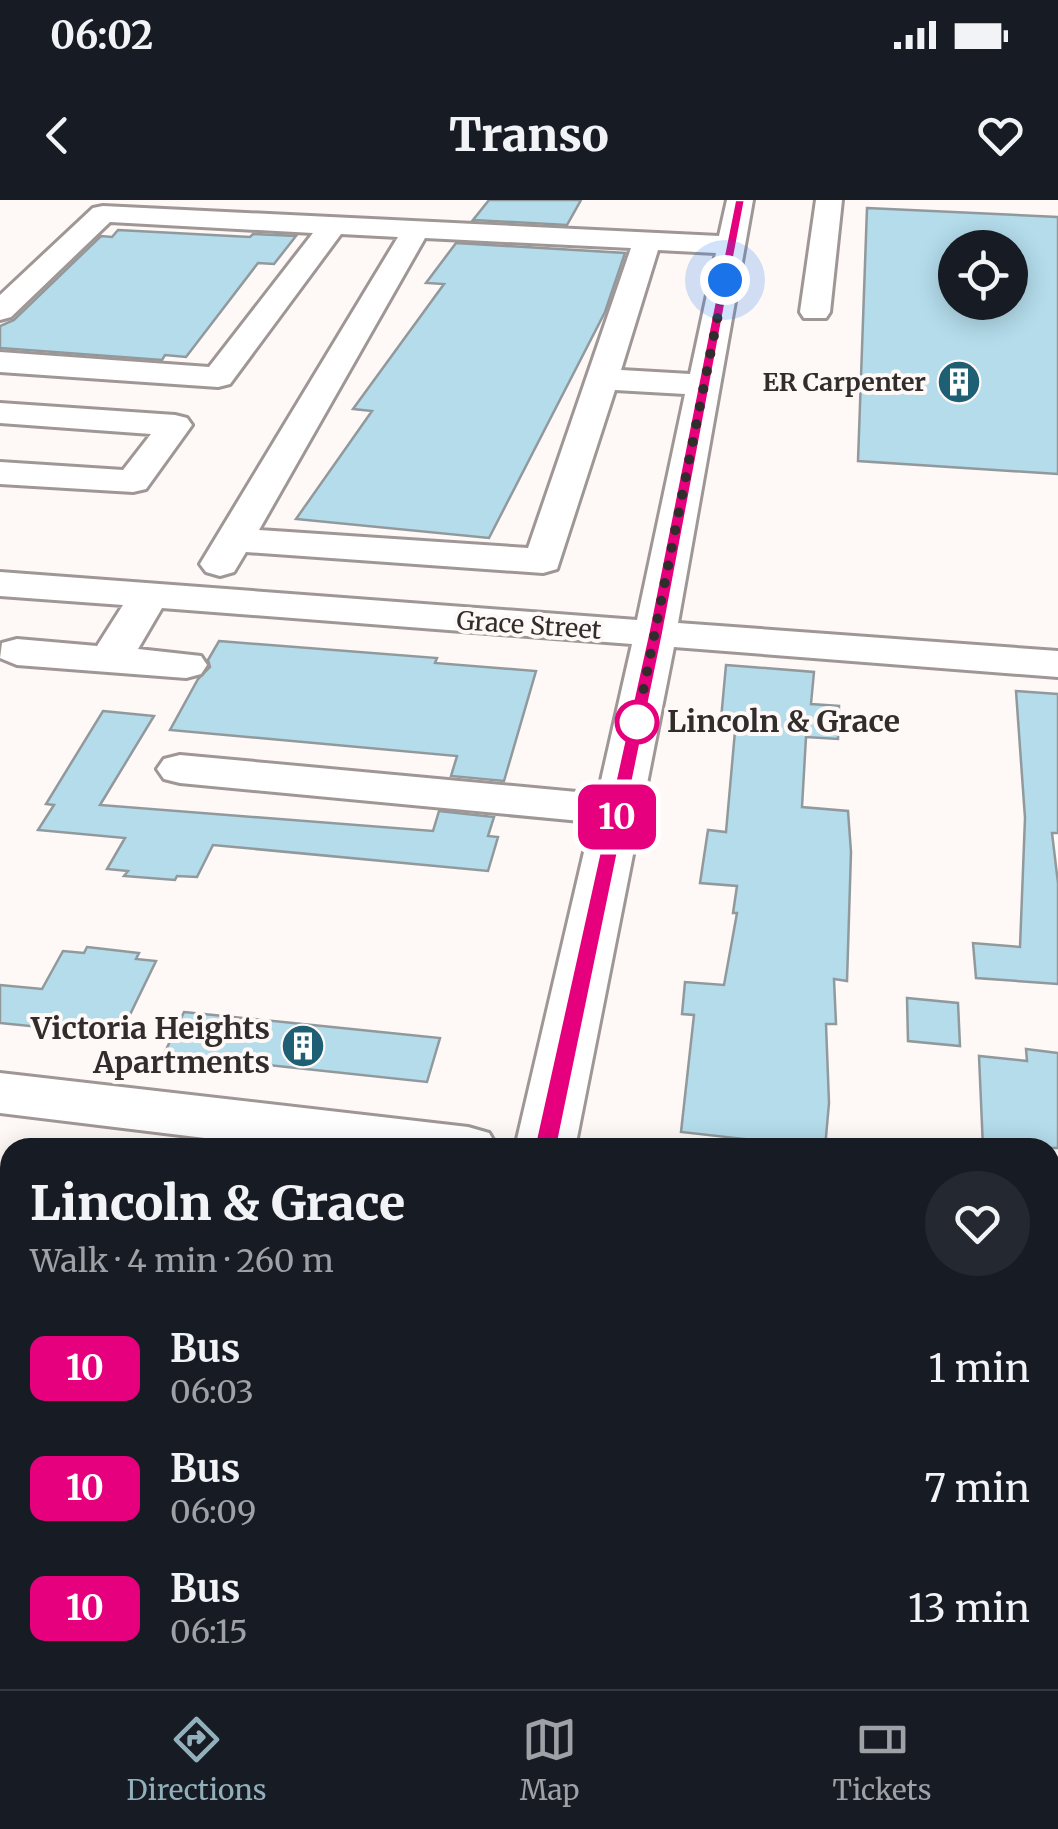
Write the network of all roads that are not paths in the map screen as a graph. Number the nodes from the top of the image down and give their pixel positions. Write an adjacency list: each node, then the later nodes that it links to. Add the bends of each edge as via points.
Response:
1 (260, 200): 3 (street)
2 (829, 200): 9 (street)
3 (379, 203): 4 (street)
4 (736, 222): 7 (street); 12 (street)
5 (332, 227): 6 (street); 8 (street, via 103,214); 10 (street, via 218,377)
6 (415, 230): 7 (street); 15 (street)
7 (646, 241): 11 (street)
8 (0, 311)
9 (815, 312)
10 (0, 362)
11 (602, 379): 12 (street); 15 (street, via 543,561)
12 (704, 385): 19 (street)
13 (0, 414): 14 (street, via 176,425 133,481)
14 (0, 473)
15 (234, 540): 18 (street)
16 (0, 584): 17 (street, Grace Street)
17 (150, 595): 18 (street, Grace Street); 21 (street)
18 (199, 599): 19 (street, Grace Street)
19 (656, 634): 22 (street, Grace Street); 25 (street)
20 (17, 652): 21 (street)
21 (110, 660): 23 (street)
22 (1058, 664)
23 (186, 665)
24 (180, 769): 25 (street)
25 (618, 810): 28 (street)
26 (0, 1093): 27 (street)
27 (383, 1138)
28 (548, 1138)

